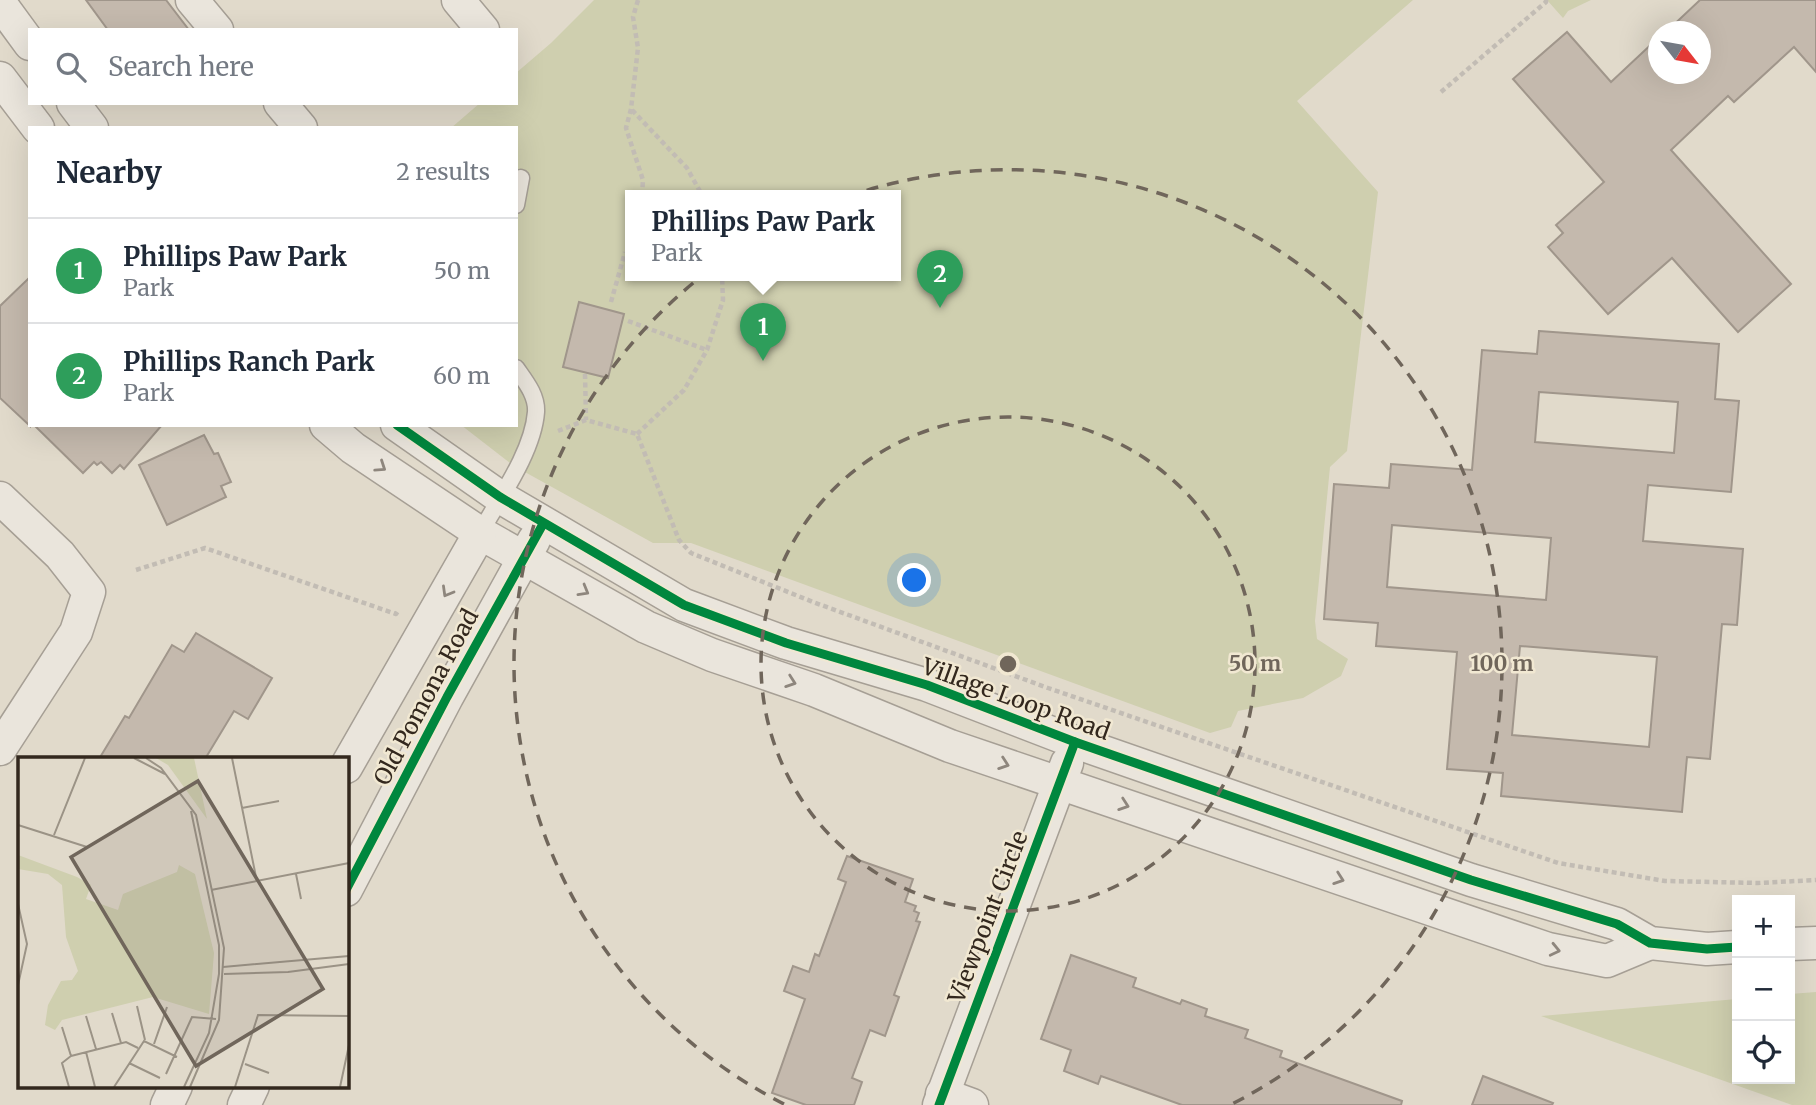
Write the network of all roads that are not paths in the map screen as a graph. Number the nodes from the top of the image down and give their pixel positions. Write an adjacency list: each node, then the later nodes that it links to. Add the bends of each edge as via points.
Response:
1 (192, 0): 4 (street)
2 (458, 0): 5 (street)
3 (0, 3): 6 (street)
4 (215, 28)
5 (481, 28)
6 (28, 41)
7 (0, 78): 10 (street)
8 (75, 105): 11 (street)
9 (282, 105): 12 (street)
10 (36, 126)
11 (90, 126)
12 (299, 126)
13 (521, 178): 14 (lane)
14 (518, 194)
15 (518, 371): 18 (lane, via 531,389 536,411 527,449)
16 (329, 427): 21 (street, Village Loop Road, one-way to 21)
17 (400, 427): 18 (street, Village Loop Road)
18 (500, 497): 20 (street, Village Loop Road); 21 (lane)
19 (0, 498): 24 (street, via 60,555 89,592 76,632)
20 (543, 524): 22 (street, Old Pomona Road); 23 (street, Village Loop Road, via 684,605 786,643 927,685)
21 (481, 533): 22 (street, Village Loop Road); 25 (street, Old Pomona Road, one-way to 25)
22 (524, 558): 26 (street, Village Loop Road, one-way to 26, via 646,627 712,655); 27 (street, Old Pomona Road)
23 (1075, 742): 26 (street, Viewpoint Circle); 28 (street, Village Loop Road, via 1471,880 1617,924)
24 (0, 749)
25 (348, 764)
26 (1059, 783): 28 (street, Village Loop Road, one-way to 28, via 1548,948 1607,961); 34 (street, Viewpoint Circle)
27 (348, 886)
28 (1650, 943): 31 (street, Village Loop Road)
29 (1816, 943): 30 (street)
30 (1795, 944)
31 (1732, 947)
32 (175, 1088): 35 (street)
33 (252, 1088): 36 (street)
34 (940, 1100): 37 (street)
35 (167, 1105)
36 (244, 1105)
37 (972, 1105)

